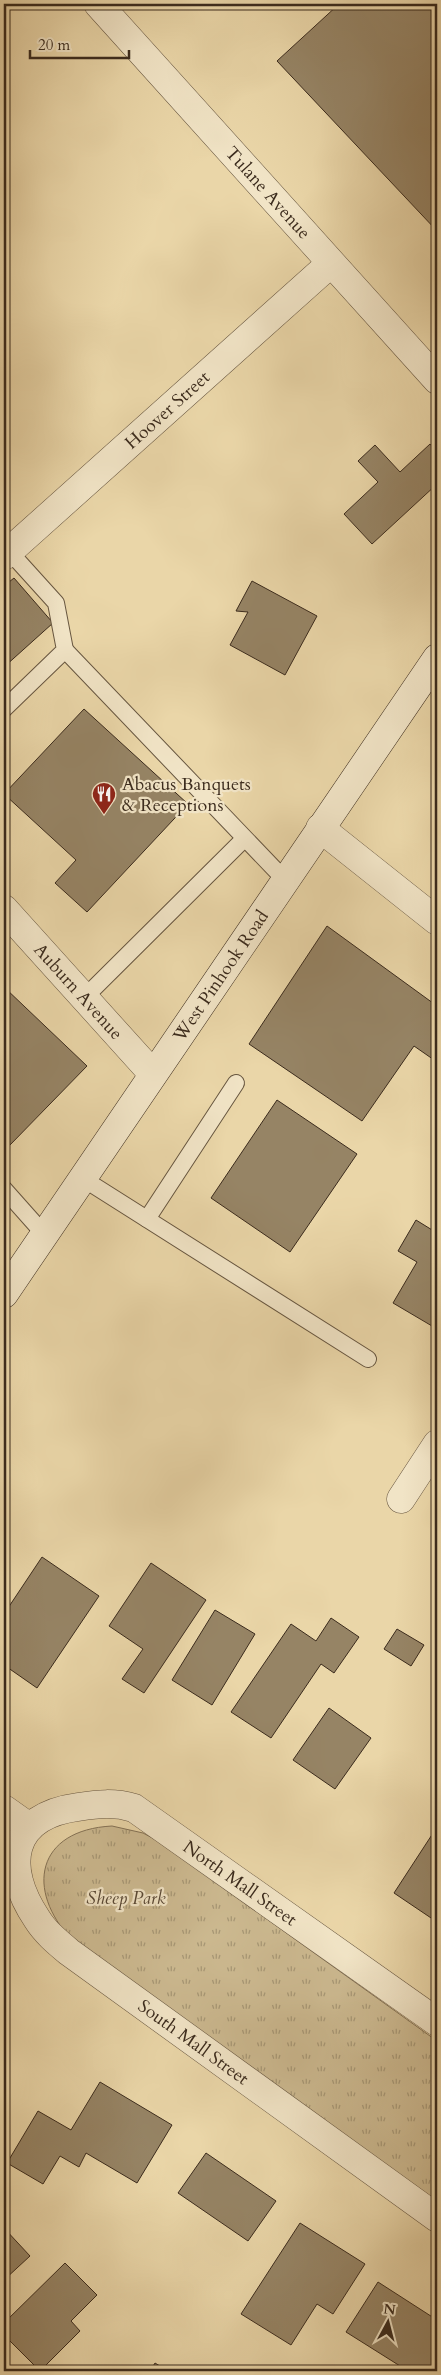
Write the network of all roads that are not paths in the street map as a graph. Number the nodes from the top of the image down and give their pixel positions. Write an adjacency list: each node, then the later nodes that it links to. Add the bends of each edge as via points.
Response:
1 (98, 4): 2 (street, Tulane Avenue)
2 (330, 264): 3 (street, Tulane Avenue); 4 (street, Hoover Street)
3 (437, 380)
4 (6, 553): 5 (lane, via 56,604)
5 (65, 650): 7 (lane); 9 (lane)
6 (437, 658): 8 (street, West Pinhook Road)
7 (4, 709)
8 (320, 828): 10 (street, West Pinhook Road); 12 (street)
9 (244, 839): 10 (lane); 13 (lane)
10 (285, 880): 14 (street, West Pinhook Road)
11 (4, 909): 13 (street, Auburn Avenue)
12 (437, 921)
13 (84, 998): 14 (street, Auburn Avenue)
14 (153, 1074): 16 (street, West Pinhook Road)
15 (236, 1083): 18 (lane)
16 (82, 1178): 18 (lane); 19 (street, West Pinhook Road)
17 (4, 1189): 19 (lane)
18 (147, 1219): 21 (lane)
19 (44, 1234): 20 (street, West Pinhook Road)
20 (4, 1294)
21 (368, 1359)
22 (437, 1444): 23 (street)
23 (401, 1499)
24 (4, 1809): 25 (street)
25 (28, 1826): 26 (street, North Mall Street, via 49,1812 65,1808 119,1803 134,1808); 27 (street, South Mall Street, via 18,1848 19,1882 25,1900 49,1934 69,1952)
26 (437, 2022)
27 (437, 2218)

